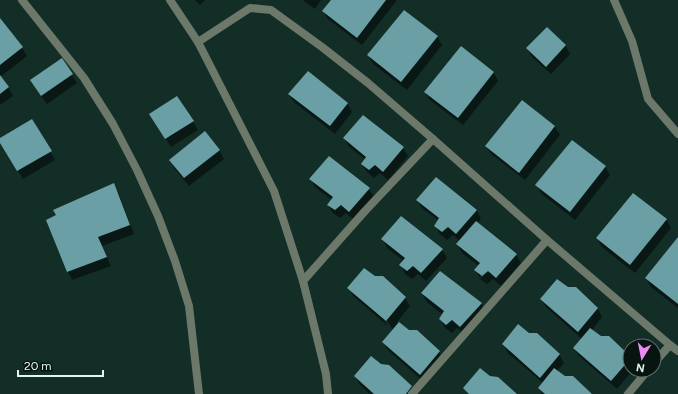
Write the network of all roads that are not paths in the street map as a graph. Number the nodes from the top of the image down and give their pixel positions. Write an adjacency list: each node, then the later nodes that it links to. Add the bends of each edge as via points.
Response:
1 (22, 0): 13 (street, via 84,78 105,111 158,216 188,306)
2 (170, 0): 4 (street)
3 (614, 0): 5 (street, via 632,41 648,98)
4 (198, 42): 6 (street, via 250,8 271,10 368,83); 8 (street, via 274,192)
5 (678, 134)
6 (433, 139): 7 (street); 8 (street)
7 (547, 240): 9 (street); 15 (street)
8 (303, 281): 14 (street, via 326,374)
9 (670, 345): 10 (street); 11 (street)
10 (678, 351)
11 (662, 354)
12 (641, 378): 16 (street)
13 (199, 394)
14 (328, 394)
15 (412, 394)
16 (628, 394)

